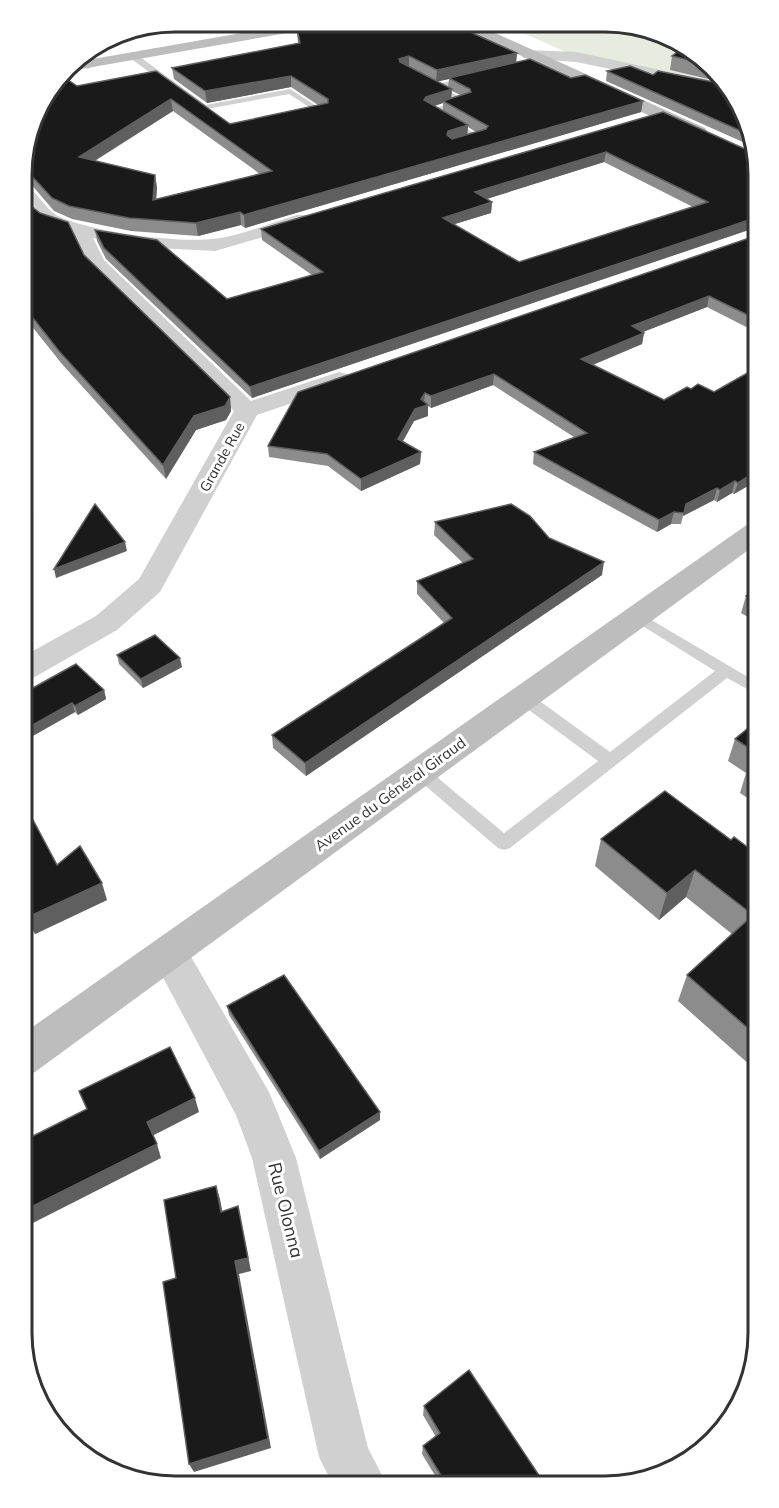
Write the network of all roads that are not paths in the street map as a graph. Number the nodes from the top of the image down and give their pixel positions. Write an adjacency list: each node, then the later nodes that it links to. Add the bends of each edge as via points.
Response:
1 (270, 32): 3 (main road)
2 (479, 32): 5 (main road)
3 (133, 56): 4 (main road); 10 (lane)
4 (92, 59)
5 (533, 61): 9 (street, via 576,57); 12 (main road)
6 (478, 77): 8 (lane)
7 (425, 82): 8 (lane)
8 (435, 87): 16 (lane, via 464,102 430,111 481,139)
9 (717, 87)
10 (204, 108): 11 (lane); 13 (lane, via 290,91 323,113)
11 (211, 114)
12 (660, 114): 14 (street); 15 (main road)
13 (301, 117)
14 (628, 123)
15 (713, 138)
16 (462, 144)
17 (32, 215): 19 (street)
18 (318, 215): 19 (street, via 203,246)
19 (80, 230): 21 (street, Grande Rue, via 95,263)
20 (359, 372): 21 (street)
21 (247, 410): 24 (street, Grande Rue, via 150,585 117,616)
22 (748, 537): 23 (main road, Avenue du Général Giraud)
23 (638, 617): 25 (lane); 27 (main road, Avenue du Général Giraud)
24 (32, 664)
25 (726, 671): 26 (lane); 28 (lane)
26 (748, 684)
27 (524, 698): 28 (lane); 29 (main road, Avenue du Général Giraud)
28 (609, 761): 29 (lane, via 504,843)
29 (420, 772): 30 (main road, Avenue du Général Giraud)
30 (169, 953): 31 (main road, Avenue du Général Giraud); 32 (street, Rue Olonna, via 254,1106 274,1158 345,1457)
31 (32, 1051)
32 (356, 1476)

